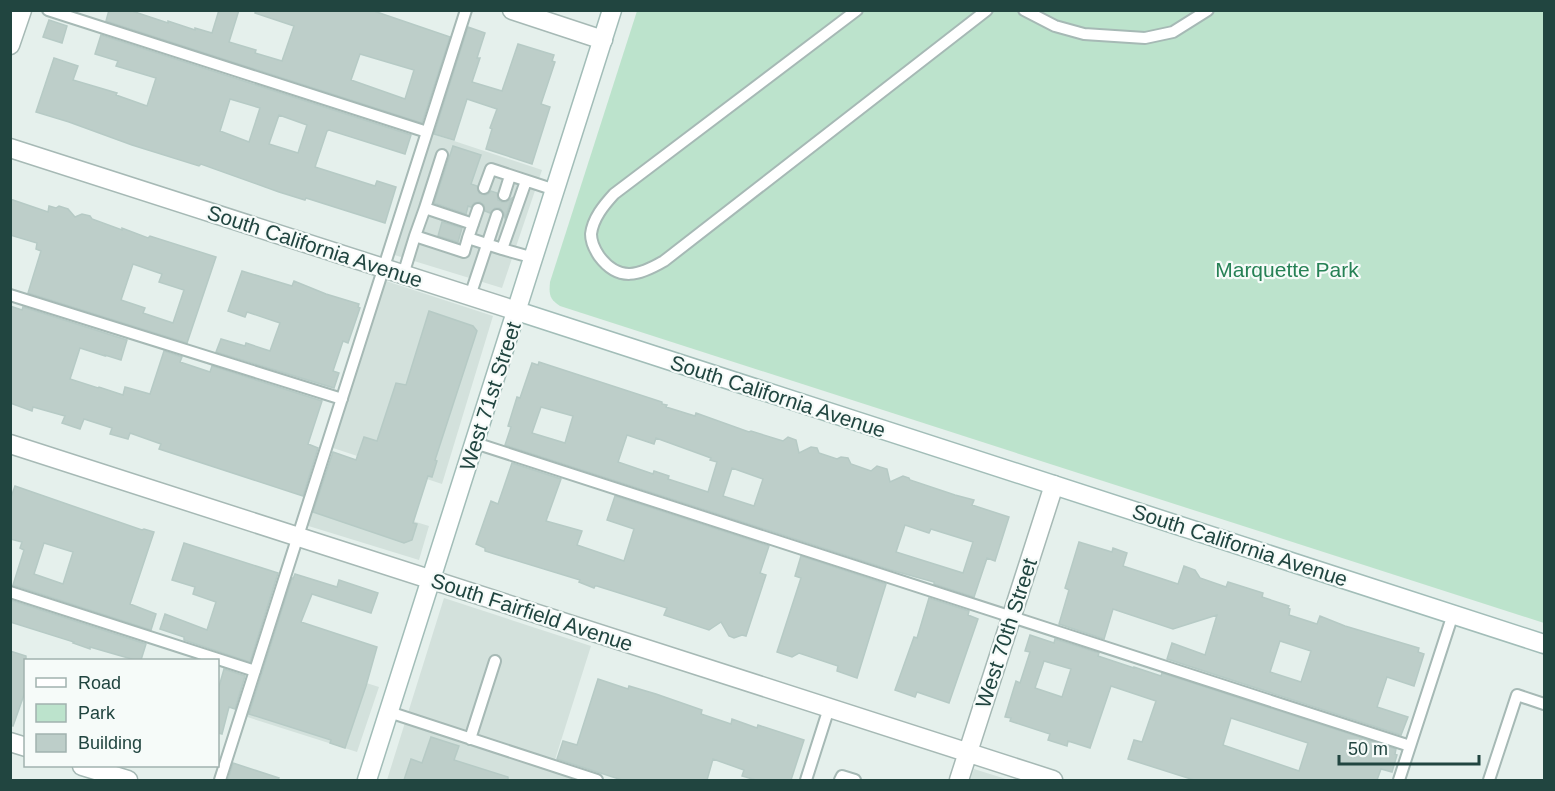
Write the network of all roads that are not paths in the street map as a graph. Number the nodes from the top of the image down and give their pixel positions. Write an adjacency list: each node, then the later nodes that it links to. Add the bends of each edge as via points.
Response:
1 (22, 10): 11 (street)
2 (48, 10): 12 (lane)
3 (466, 10): 12 (lane)
4 (512, 10): 10 (street)
5 (612, 10): 10 (street, West 71st Street)
6 (857, 10): 7 (lane, via 614,194 603,207 591,236 603,262 616,272 633,274 664,261)
7 (987, 10)
8 (1024, 10): 9 (lane, via 1055,26 1084,34 1145,38 1173,32)
9 (1208, 10)
10 (603, 40): 18 (street, West 71st Street)
11 (10, 45)
12 (427, 132): 29 (lane)
13 (10, 148): 29 (street, South California Avenue)
14 (442, 155): 20 (lane)
15 (510, 176): 16 (lane); 17 (lane, via 491,169); 19 (lane)
16 (526, 181): 18 (lane); 27 (lane)
17 (484, 189)
18 (555, 190): 28 (street, West 71st Street)
19 (504, 195)
20 (425, 208): 23 (lane); 24 (lane)
21 (478, 209): 23 (lane)
22 (497, 215): 26 (lane)
23 (473, 224): 25 (lane)
24 (416, 236): 25 (lane, via 464,252); 30 (lane)
25 (468, 238): 26 (lane)
26 (487, 244): 27 (lane); 32 (lane)
27 (502, 249): 28 (lane)
28 (534, 258): 33 (street, West 71st Street)
29 (384, 268): 30 (street, South California Avenue); 34 (lane)
30 (403, 275): 32 (street, South California Avenue)
31 (10, 295): 34 (lane)
32 (470, 296): 33 (street, South California Avenue)
33 (517, 311): 35 (street, West 71st Street); 37 (street, South California Avenue)
34 (342, 399): 38 (lane)
35 (475, 443): 39 (street, West 71st Street); 42 (lane)
36 (10, 444): 38 (street, South Fairfield Avenue)
37 (1054, 485): 41 (street, South California Avenue); 42 (street, West 70th Street)
38 (298, 537): 39 (street, South Fairfield Avenue); 47 (lane)
39 (431, 580): 49 (street, South Fairfield Avenue); 50 (street, West 71st Street)
40 (10, 592): 44 (lane)
41 (1454, 614): 43 (street, South California Avenue); 52 (lane)
42 (1011, 617): 52 (lane); 53 (street, West 70th Street)
43 (1545, 644)
44 (218, 659)
45 (219, 659): 47 (lane)
46 (495, 661): 51 (lane)
47 (255, 671): 56 (lane)
48 (1545, 704): 65 (lane, via 1517,695)
49 (829, 708): 53 (street, South Fairfield Avenue); 59 (lane)
50 (388, 712): 51 (lane); 57 (street, West 71st Street)
51 (470, 739): 58 (lane)
52 (1410, 746): 64 (lane)
53 (967, 753): 62 (street, West 70th Street); 63 (street, South Fairfield Avenue)
54 (88, 767): 55 (street)
55 (128, 780)
56 (220, 780)
57 (367, 780)
58 (597, 780)
59 (806, 780)
60 (840, 780): 61 (lane, via 842,776)
61 (855, 780)
62 (958, 780)
63 (1053, 780)
64 (1399, 780)
65 (1489, 780)

